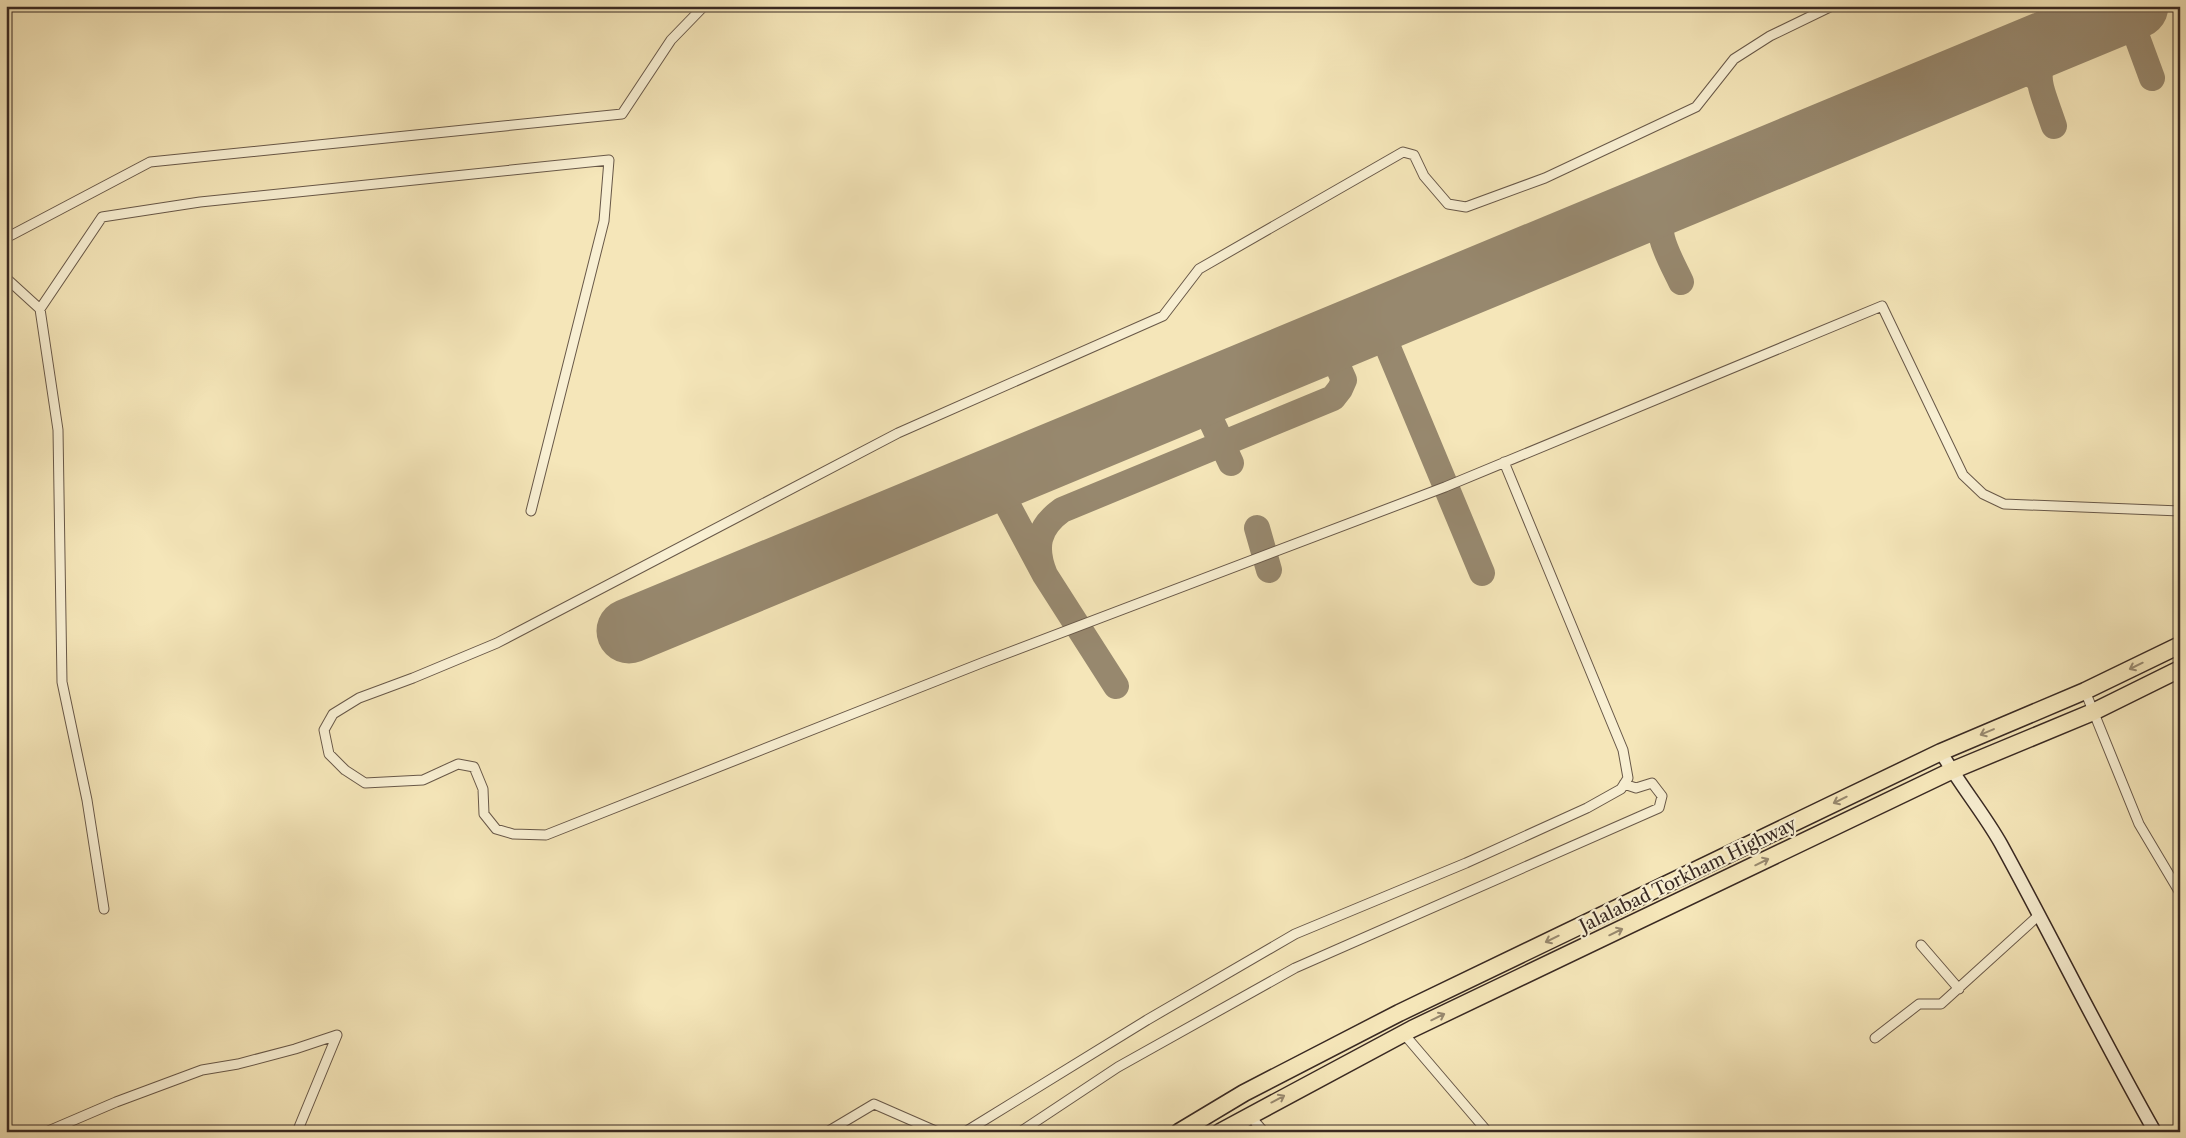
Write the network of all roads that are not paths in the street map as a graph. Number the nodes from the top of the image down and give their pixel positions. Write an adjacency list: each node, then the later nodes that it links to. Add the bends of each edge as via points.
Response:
1 (704, 6): 3 (street, via 672,40 622,114 150,162)
2 (1832, 6): 6 (street, via 1770,36 1734,58 1696,108 1545,178 1466,207 1448,204 1424,176 1414,155 1403,152 1199,269 1163,316 898,433 497,643 359,698 333,714 324,730 329,754 345,770 365,782 423,780 458,764 474,767 483,789 484,814 496,829 512,834 546,835)
3 (6, 238)
4 (6, 278): 5 (street)
5 (40, 309): 7 (street, via 102,216 200,202 609,160 604,221); 17 (street, via 58,430 62,682 87,800)
6 (1504, 462): 8 (street, via 1882,306 1963,474 1983,494 2004,504); 15 (street, via 1623,750 1628,778)
7 (531, 511)
8 (2180, 511)
9 (2180, 644): 11 (highway, one-way to 11)
10 (2180, 670): 12 (highway, Jalalabad Torkham Highway)
11 (2084, 691): 12 (street); 13 (highway, one-way to 13)
12 (2093, 712): 14 (highway, Jalalabad Torkham Highway); 16 (street, via 2139,824)
13 (1941, 752): 14 (street); 30 (highway, one-way to 30, via 1399,1013 1244,1093)
14 (1951, 771): 18 (street, via 2000,842); 21 (highway, Jalalabad Torkham Highway, one-way to 14)
15 (1624, 784): 28 (street, via 1621,790 1570,816 1295,934); 29 (street, via 1636,788 1652,783 1662,796 1659,808 1295,968 1118,1067)
16 (2180, 893)
17 (104, 908)
18 (2038, 916): 20 (street); 34 (street)
19 (1921, 944): 20 (street)
20 (1959, 989): 22 (street, via 1941,1004 1919,1004)
21 (1404, 1034): 23 (highway, Jalalabad Torkham Highway, one-way to 21); 33 (street, via 1486,1130)
22 (1875, 1038)
23 (1250, 1115): 31 (highway, Jalalabad Torkham Highway); 32 (street)
24 (46, 1132): 25 (street, via 202,1070 248,1062 338,1035)
25 (298, 1132)
26 (827, 1132): 27 (street, via 874,1104)
27 (938, 1132)
28 (965, 1132)
29 (1020, 1132)
30 (1179, 1132)
31 (1220, 1132)
32 (1264, 1132)
33 (1484, 1132)
34 (2154, 1132)

